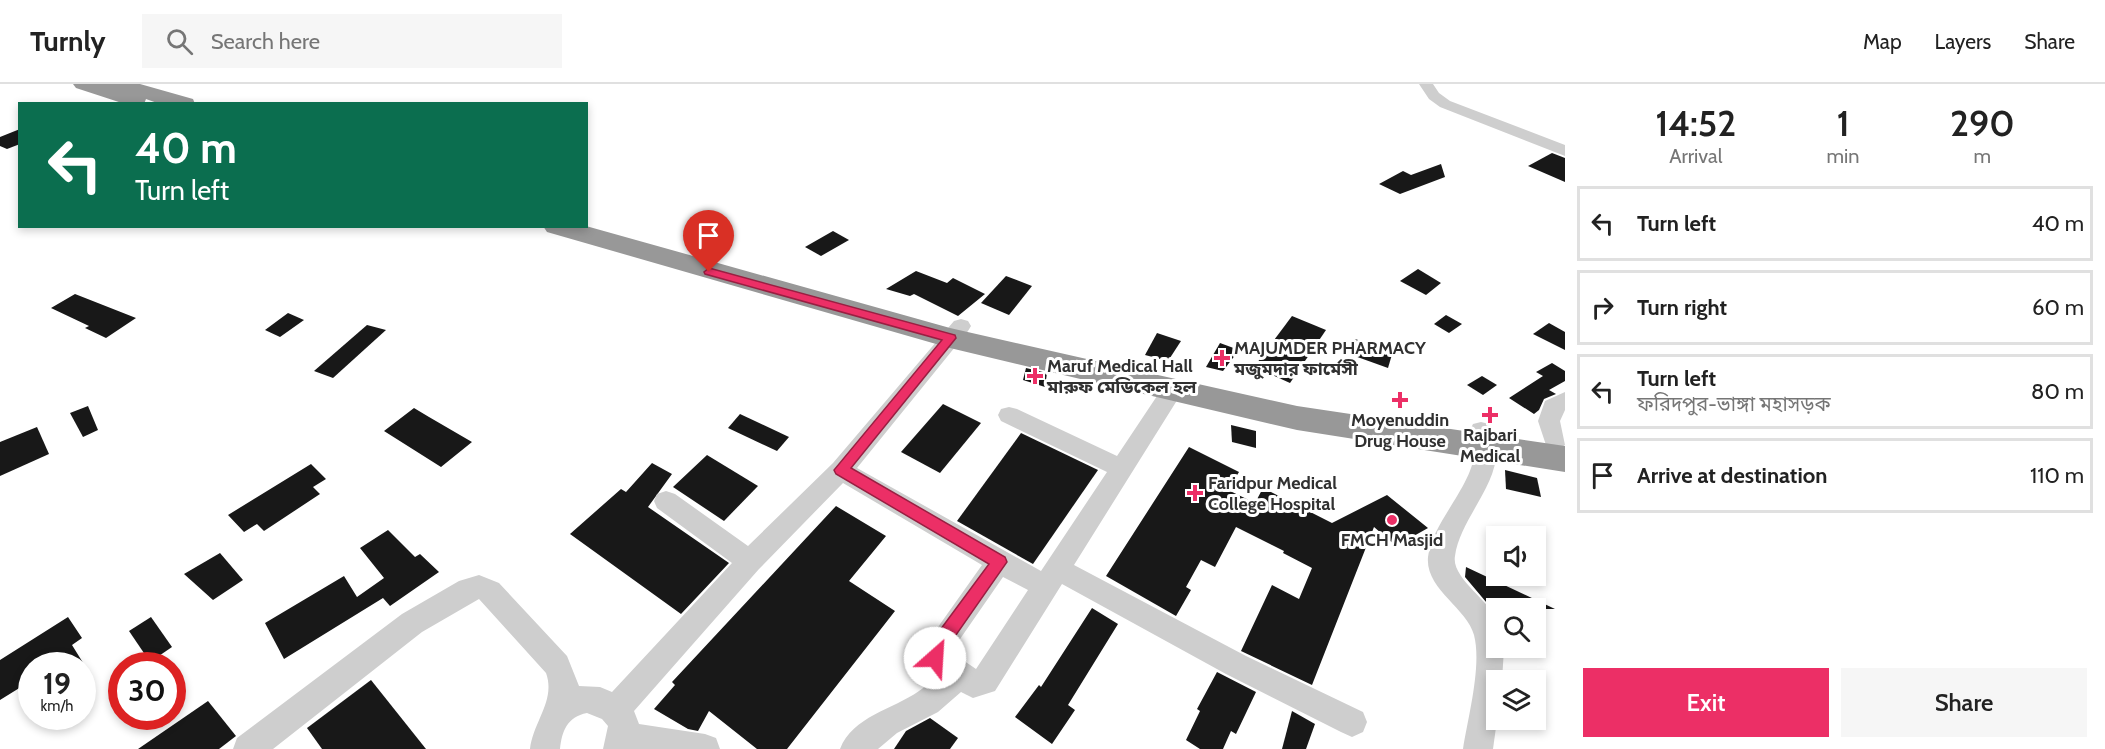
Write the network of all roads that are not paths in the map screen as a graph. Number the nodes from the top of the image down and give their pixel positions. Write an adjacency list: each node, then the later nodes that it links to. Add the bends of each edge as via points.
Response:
1 (83, 84): 3 (highway)
2 (1426, 84): 5 (street, via 1445,104)
3 (133, 92): 4 (highway)
4 (176, 102)
5 (1565, 151)
6 (588, 224): 8 (highway)
7 (564, 228): 8 (highway)
8 (955, 332): 9 (highway); 15 (street)
9 (1174, 382): 12 (highway, via 1297,418); 14 (street)
10 (1565, 400): 13 (street, via 1553,407 1549,421)
11 (1009, 415): 14 (street)
12 (1484, 439): 13 (highway); 28 (street, via 1480,474 1441,558 1446,575 1488,629 1491,656)
13 (1562, 448)
14 (1122, 469): 19 (street)
15 (841, 470): 17 (street); 18 (street)
16 (666, 501): 17 (street)
17 (750, 561): 23 (street)
18 (999, 562): 19 (street); 20 (street, via 935,651 935,658)
19 (1052, 578): 20 (street, via 985,681 972,684); 22 (street)
20 (959, 675): 27 (street, via 928,702 886,723)
21 (562, 707): 23 (street, via 591,698 604,701); 24 (street, via 566,685 557,665 490,591 479,587 468,589 412,623); 25 (street, via 545,733)
22 (1352, 722)
23 (619, 731): 26 (street)
24 (248, 749)
25 (545, 749)
26 (705, 749)
27 (855, 749)
28 (1478, 749)

